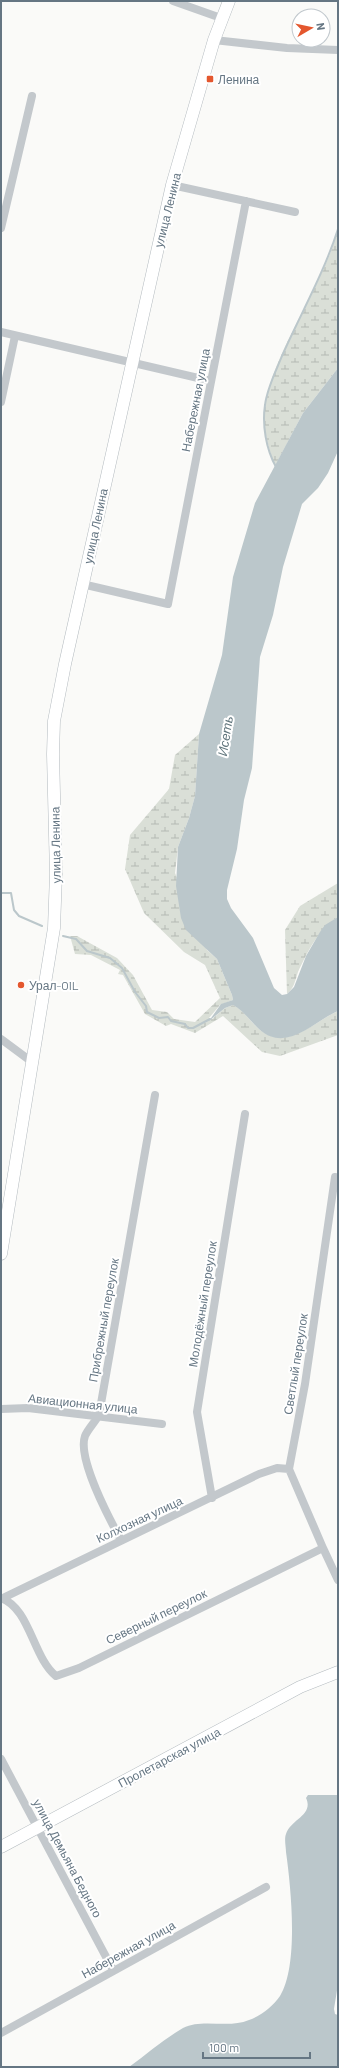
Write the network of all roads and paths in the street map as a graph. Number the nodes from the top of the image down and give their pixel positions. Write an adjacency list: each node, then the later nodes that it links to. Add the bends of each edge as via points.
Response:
1 (173, 1): 3 (street)
2 (229, 1): 3 (main road, улица Ленина)
3 (221, 18): 4 (main road, улица Ленина)
4 (214, 40): 5 (street, via 287,48); 7 (main road, улица Ленина)
5 (338, 50)
6 (32, 96): 10 (street)
7 (172, 185): 8 (street); 13 (main road, улица Ленина)
8 (246, 201): 9 (street); 14 (street, Набережная улица)
9 (295, 212)
10 (1, 228)
11 (1, 332): 12 (street)
12 (15, 336): 13 (street); 15 (street)
13 (131, 362): 14 (street); 16 (main road, улица Ленина)
14 (211, 381): 16 (street, Набережная улица, via 168,604)
15 (1, 402)
16 (82, 584): 18 (main road, улица Ленина, via 54,721 54,928)
17 (1, 1039): 18 (street)
18 (32, 1062): 22 (main road, улица Ленина)
19 (155, 1095): 24 (street, Прибрежный переулок)
20 (245, 1114): 27 (street, Молодёжный переулок, via 197,1412)
21 (335, 1177): 26 (street, Светлый переулок, via 305,1384)
22 (1, 1254)
23 (1, 1409): 24 (street, Авиационная улица, via 28,1408)
24 (99, 1415): 25 (street, Авиационная улица); 28 (street, Прибрежный переулок, via 84,1437 86,1456 98,1496)
25 (162, 1424)
26 (289, 1469): 27 (street, Колхозная улица, via 277,1468 259,1474); 29 (street)
27 (212, 1498): 28 (street, Колхозная улица)
28 (121, 1540): 31 (street, Колхозная улица)
29 (323, 1548): 30 (street); 31 (street, Северный переулок, via 79,1668 56,1676 47,1670 18,1612 9,1601)
30 (338, 1580)
31 (1, 1598)
32 (338, 1672): 34 (main road, Пролетарская улица, via 300,1687)
33 (1, 1758): 34 (street, улица Демьяна Бедного)
34 (38, 1827): 35 (main road, Пролетарская улица); 37 (street, улица Демьяна Бедного)
35 (1, 1847)
36 (266, 1887): 37 (street, Набережная улица)
37 (113, 1970): 38 (street, Набережная улица, via 46,2010)
38 (1, 2033)

